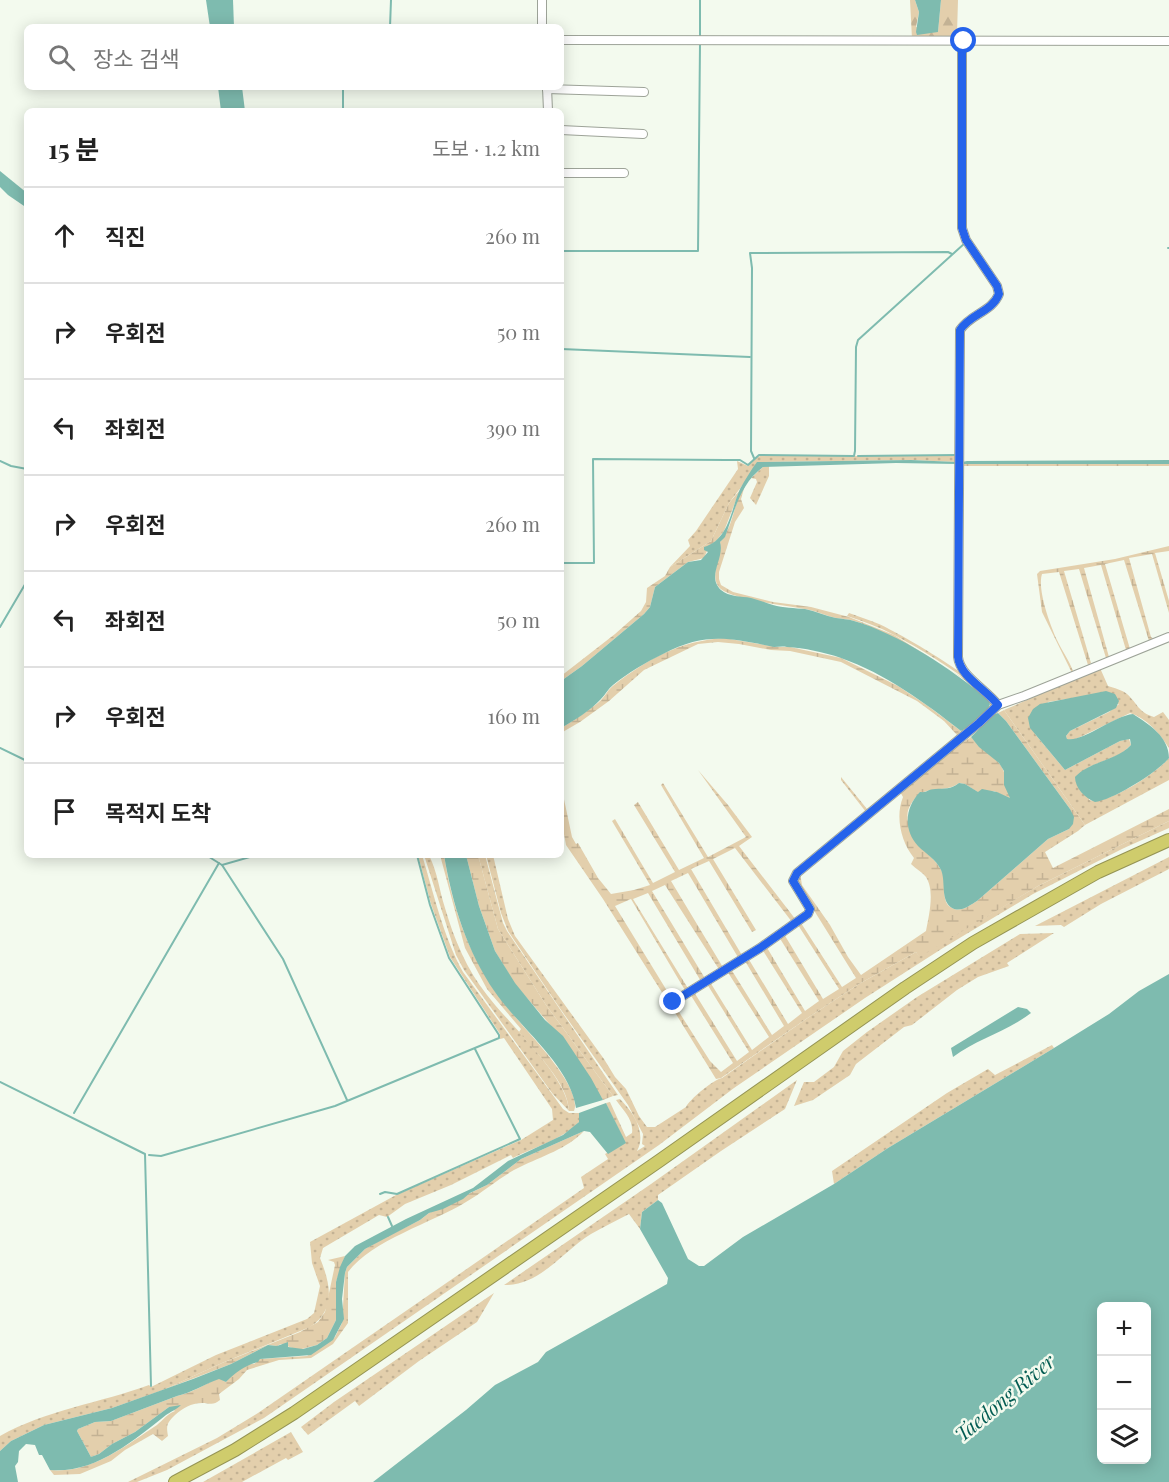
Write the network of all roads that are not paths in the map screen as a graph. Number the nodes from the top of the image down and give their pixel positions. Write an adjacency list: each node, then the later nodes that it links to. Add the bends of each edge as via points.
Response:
1 (542, 0): 2 (street)
2 (542, 24)
3 (564, 40): 4 (street)
4 (964, 41): 5 (street); 15 (street, via 962,228 999,294 994,304 960,330 958,657 961,669)
5 (1169, 41)
6 (564, 89): 8 (street)
7 (548, 90): 9 (street)
8 (644, 92)
9 (548, 108)
10 (564, 130): 11 (street)
11 (644, 134)
12 (564, 173): 13 (street)
13 (624, 173)
14 (1169, 637): 15 (street)
15 (998, 705): 17 (street, via 797,873 793,881 810,909 808,914)
16 (1169, 840): 18 (highway, via 1098,872 973,943 294,1413)
17 (673, 1002)
18 (176, 1482)

